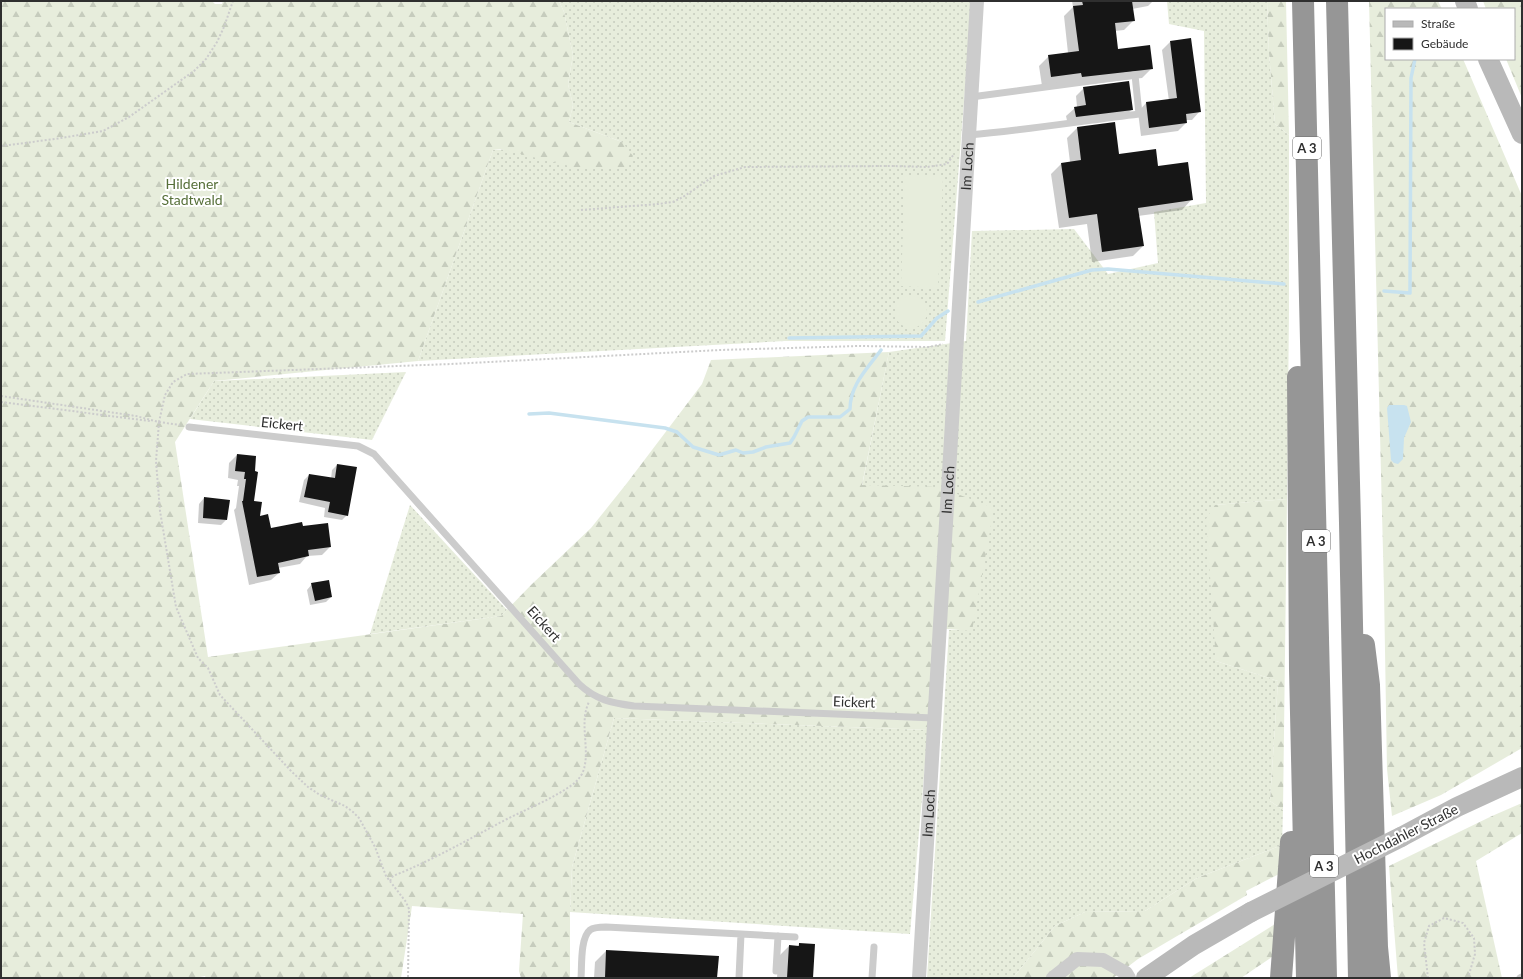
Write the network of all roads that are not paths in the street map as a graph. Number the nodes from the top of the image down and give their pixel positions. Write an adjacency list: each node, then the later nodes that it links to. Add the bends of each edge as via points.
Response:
1 (977, 1): 5 (street, Im Loch)
2 (1303, 1): 8 (highway, A 3)
3 (1337, 1): 10 (highway, A 3)
4 (1488, 60): 6 (main road)
5 (971, 97): 7 (street, Im Loch); 7 (lane, via 1135,75 1140,114)
6 (1522, 134)
7 (969, 135): 12 (street, Im Loch)
8 (1311, 296): 11 (highway, via 1297,358); 28 (highway, A 3)
9 (189, 427): 12 (lane, Eickert, via 358,446 374,454 579,684 594,696 616,704 634,706)
10 (1350, 523): 29 (highway, A 3); 30 (highway, via 1369,686)
11 (1300, 669): 26 (highway); 27 (highway)
12 (934, 718): 22 (street, Im Loch)
13 (1522, 776): 25 (main road, Hochdahler Straße, bridge, via 1251,912 1194,945)
14 (741, 934): 15 (lane); 19 (lane, via 606,926 597,928 590,930 586,936); 20 (lane)
15 (778, 936): 16 (lane); 18 (lane)
16 (795, 937)
17 (874, 947): 21 (lane)
18 (776, 971)
19 (581, 978)
20 (739, 978)
21 (872, 978)
22 (919, 978)
23 (1053, 978): 24 (street, via 1077,959 1103,960 1126,973)
24 (1129, 978)
25 (1146, 978)
26 (1281, 978)
27 (1307, 978)
28 (1326, 978)
29 (1359, 978)
30 (1380, 978)

